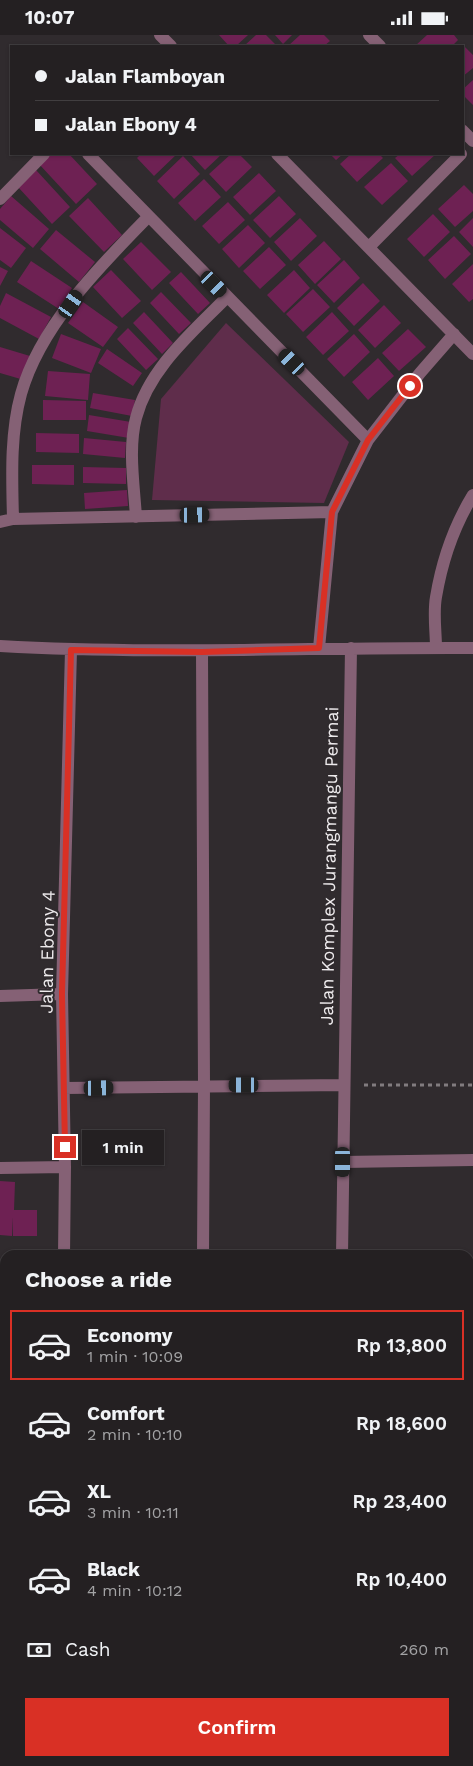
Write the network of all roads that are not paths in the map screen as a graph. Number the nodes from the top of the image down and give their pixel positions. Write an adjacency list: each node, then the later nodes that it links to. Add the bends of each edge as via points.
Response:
1 (369, 35): 2 (street)
2 (379, 45)
3 (464, 132): 4 (street)
4 (473, 141): 5 (street)
5 (464, 151)
6 (43, 155): 10 (street)
7 (89, 155): 11 (street)
8 (278, 155): 12 (street)
9 (460, 155): 12 (street)
10 (0, 199)
11 (148, 217): 13 (street); 20 (street, via 80,291 44,342 32,366 21,395 12,460)
12 (369, 247): 14 (street)
13 (227, 297): 16 (street); 19 (street, via 164,365 145,395 136,418 134,443)
14 (454, 334): 15 (street); 16 (street)
15 (473, 354)
16 (368, 440): 18 (street)
17 (473, 495): 25 (street, via 462,512 444,561 436,599)
18 (332, 512): 19 (street); 23 (street)
19 (136, 517): 20 (street)
20 (13, 519): 21 (street)
21 (0, 522)
22 (0, 646): 27 (street)
23 (319, 648): 24 (street); 28 (street)
24 (351, 648): 25 (street); 32 (street, Jalan Komplex Jurangmangu Permai)
25 (436, 648): 26 (street)
26 (473, 648)
27 (71, 650): 28 (street); 29 (street, Jalan Ebony 4)
28 (202, 652): 31 (street)
29 (62, 994): 30 (street); 33 (street, Jalan Ebony 4)
30 (0, 996)
31 (204, 1085): 32 (street); 33 (street); 39 (street)
32 (343, 1085): 35 (street, Jalan Komplex Jurangmangu Permai)
33 (64, 1089): 36 (street, Jalan Ebony 4)
34 (473, 1160): 35 (street)
35 (343, 1162): 40 (street, Jalan Komplex Jurangmangu Permai)
36 (65, 1167): 37 (street); 38 (street, Jalan Ebony 4)
37 (0, 1168)
38 (64, 1250)
39 (202, 1250)
40 (342, 1250)

